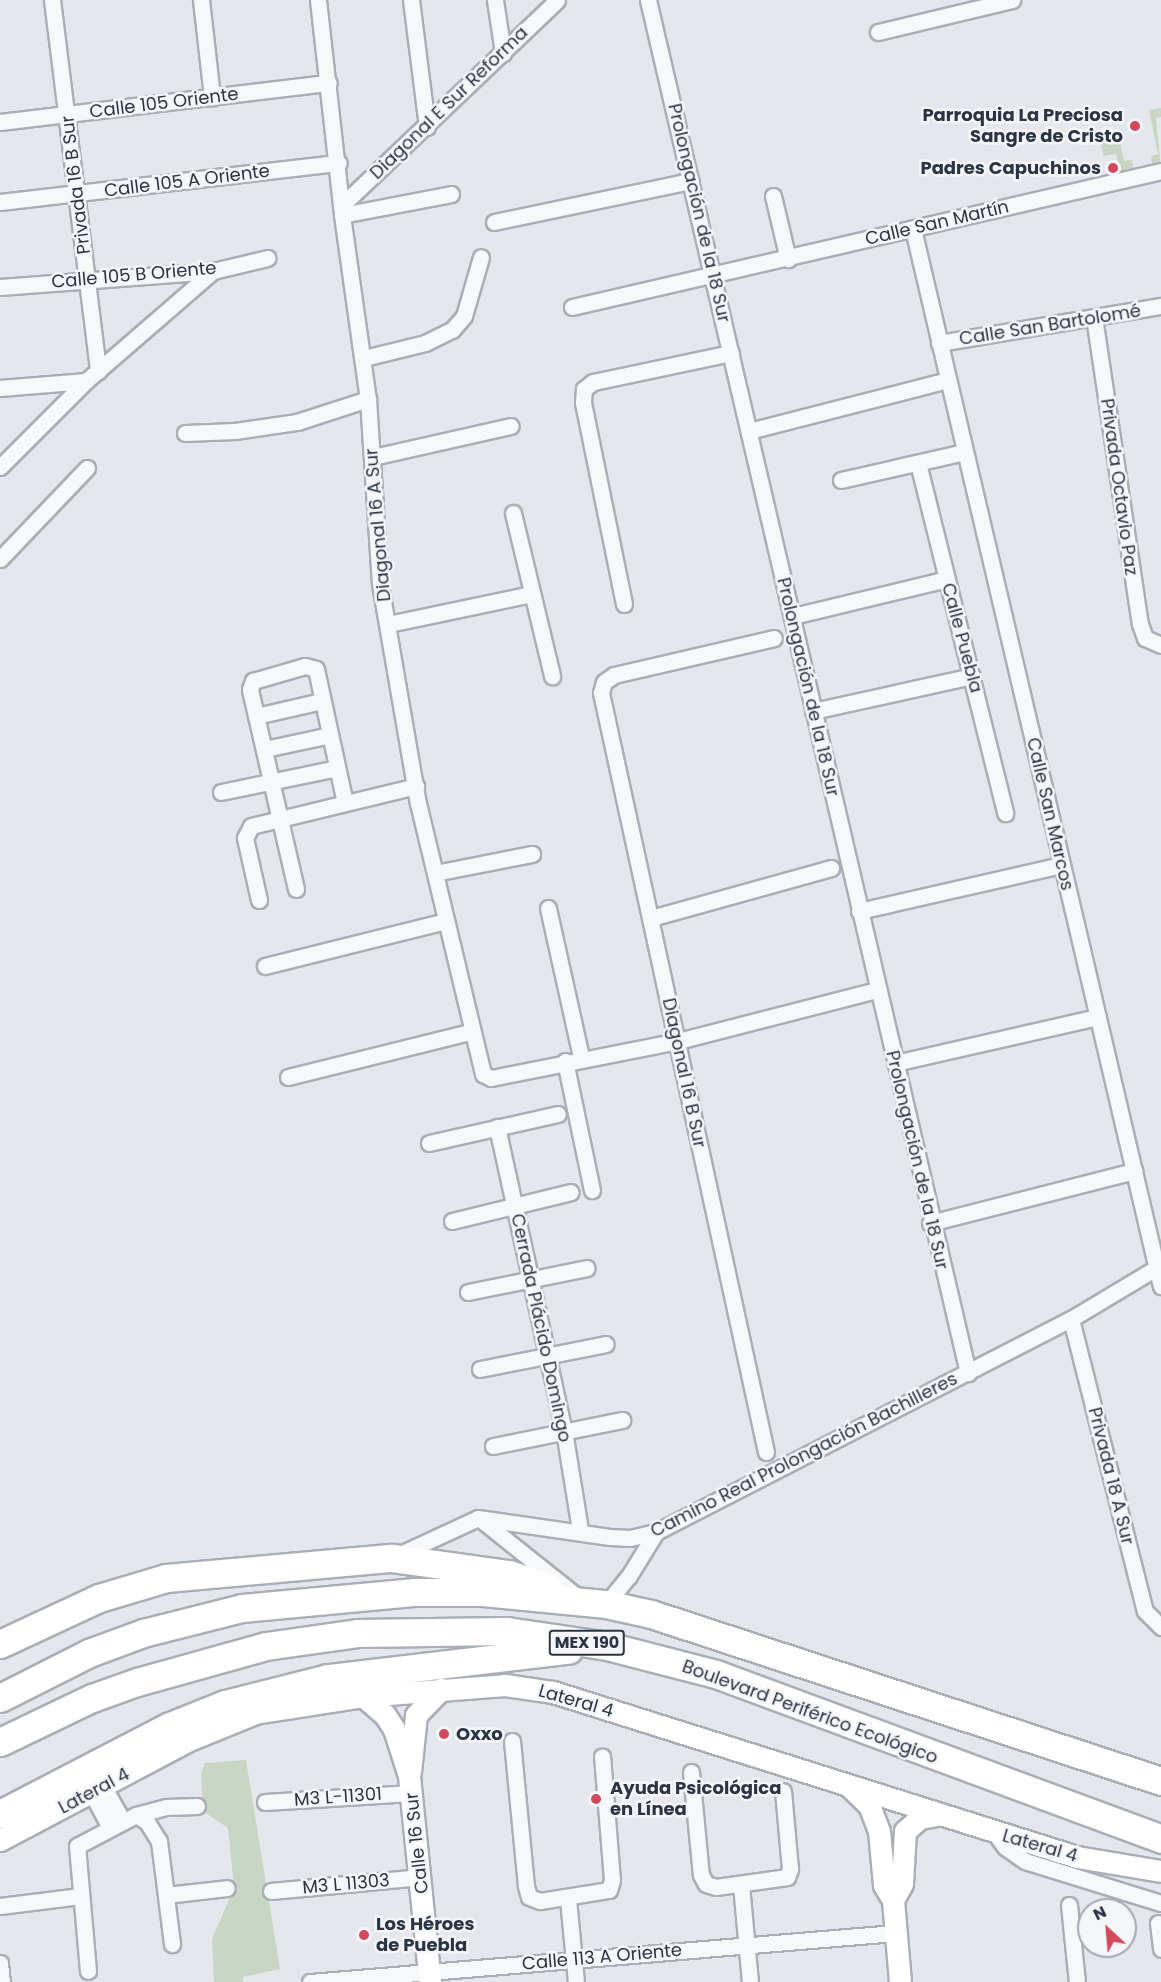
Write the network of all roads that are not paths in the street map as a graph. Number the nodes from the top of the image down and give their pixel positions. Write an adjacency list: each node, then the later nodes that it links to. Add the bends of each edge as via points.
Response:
1 (52, 0): 13 (street, Privada 16 B Sur)
2 (201, 0): 12 (street)
3 (318, 0): 11 (street, Diagonal 16 A Sur)
4 (411, 0): 15 (street)
5 (495, 0): 10 (street)
6 (557, 0): 10 (street, Diagonal E Sur Reforma)
7 (648, 0): 18 (street, Prolongación de la 18 Sur)
8 (1012, 0): 9 (street)
9 (878, 32)
10 (503, 53): 15 (street, Diagonal E Sur Reforma)
11 (329, 83): 12 (street, Calle 105 Oriente); 16 (street, Diagonal 16 A Sur)
12 (212, 97): 13 (street, Calle 105 Oriente)
13 (68, 114): 14 (street, Calle 105 Oriente); 19 (street, Privada 16 B Sur)
14 (0, 122)
15 (428, 127): 23 (street, Diagonal E Sur Reforma)
16 (339, 163): 19 (street, Calle 105 A Oriente); 23 (street, Diagonal 16 A Sur)
17 (1161, 171): 25 (street, Calle San Martín)
18 (692, 180): 24 (street); 30 (street, Prolongación de la 18 Sur)
19 (76, 194): 22 (street, Calle 105 A Oriente); 31 (street, Privada 16 B Sur)
20 (451, 194): 23 (street)
21 (773, 196): 28 (street)
22 (0, 202)
23 (342, 210): 38 (street, Diagonal 16 A Sur)
24 (494, 222)
25 (913, 229): 28 (street, Calle San Martín); 36 (street, Calle San Marcos)
26 (482, 257): 38 (street, via 464,316 452,330 425,344)
27 (267, 258): 29 (street, Calle 105 B Oriente)
28 (788, 258): 30 (street, Calle San Martín)
29 (213, 271): 31 (street, Calle 105 B Oriente); 39 (street)
30 (713, 276): 34 (street, Calle San Martín); 37 (street, Prolongación de la 18 Sur)
31 (87, 278): 32 (street, Calle 105 B Oriente); 39 (street, Privada 16 B Sur)
32 (0, 287)
33 (1161, 306): 35 (street, Calle San Bartolomé)
34 (572, 308)
35 (1094, 317): 36 (street, Calle San Bartolomé); 60 (street, Privada Octavio Paz, via 1140,624 1145,638)
36 (939, 343): 40 (street, Calle San Marcos)
37 (731, 353): 44 (street, Prolongación de la 18 Sur); 56 (street, via 593,382 584,389 583,402)
38 (363, 358): 42 (street, Diagonal 16 A Sur)
39 (92, 376): 41 (street); 49 (street)
40 (948, 381): 44 (street); 46 (street, Calle San Marcos)
41 (0, 388)
42 (368, 399): 45 (street, via 297,422); 47 (street, Diagonal 16 A Sur)
43 (511, 426): 47 (street)
44 (749, 431): 57 (street, Prolongación de la 18 Sur)
45 (185, 433)
46 (964, 452): 48 (street); 76 (street, Calle San Marcos)
47 (373, 457): 58 (street, Diagonal 16 A Sur, via 380,584)
48 (918, 463): 51 (street); 54 (street, Calle Puebla)
49 (0, 467)
50 (87, 468): 53 (street)
51 (841, 480)
52 (513, 513): 55 (street)
53 (0, 559)
54 (946, 579): 57 (street); 62 (street, Calle Puebla)
55 (532, 594): 58 (street); 61 (street)
56 (624, 604)
57 (793, 616): 64 (street, Prolongación de la 18 Sur)
58 (388, 624): 70 (street, Diagonal 16 A Sur)
59 (774, 638): 83 (street, Diagonal 16 B Sur, via 614,675 604,682 601,693)
60 (1161, 645)
61 (552, 676)
62 (972, 676): 64 (street); 73 (street, Calle Puebla)
63 (322, 701): 65 (street); 65 (street, via 316,669 305,666 251,682); 66 (street)
64 (813, 711): 82 (street, Prolongación de la 18 Sur)
65 (256, 716): 67 (street)
66 (330, 735): 67 (street); 68 (street)
67 (265, 749): 69 (street)
68 (337, 768): 69 (street); 72 (street)
69 (274, 782): 71 (street); 74 (street)
70 (416, 786): 72 (street); 78 (street, Diagonal 16 A Sur)
71 (221, 792)
72 (345, 803): 74 (street)
73 (1005, 813)
74 (282, 817): 79 (street); 80 (street, via 251,826 246,833)
75 (532, 854): 78 (street)
76 (1062, 865): 82 (street); 87 (street, Calle San Marcos)
77 (831, 868): 83 (street)
78 (435, 873): 84 (street, Diagonal 16 A Sur)
79 (296, 889)
80 (259, 900)
81 (548, 908): 90 (street)
82 (859, 911): 86 (street, Prolongación de la 18 Sur)
83 (651, 918): 89 (street, Diagonal 16 B Sur)
84 (445, 921): 85 (street); 88 (street, Diagonal 16 A Sur)
85 (265, 966)
86 (876, 990): 89 (street); 92 (street, Prolongación de la 18 Sur)
87 (1098, 1017): 92 (street); 97 (street, Calle San Marcos)
88 (470, 1032): 91 (street, Diagonal 16 A Sur, via 486,1076); 93 (street)
89 (678, 1041): 90 (street); 116 (street, Diagonal 16 B Sur)
90 (581, 1057): 91 (street)
91 (565, 1060): 98 (street)
92 (895, 1064): 102 (street, Prolongación de la 18 Sur)
93 (288, 1077)
94 (558, 1114): 95 (street)
95 (497, 1128): 96 (street); 100 (street, Cerrada Plácido Domingo)
96 (429, 1143)
97 (1134, 1171): 102 (street); 103 (street, Calle San Marcos)
98 (592, 1190)
99 (571, 1192): 100 (street)
100 (514, 1204): 101 (street); 105 (street, Cerrada Plácido Domingo)
101 (452, 1221)
102 (930, 1223): 112 (street, Prolongación de la 18 Sur)
103 (1159, 1266): 106 (street, Calle San Marcos); 108 (street, Camino Real Prolongación Bachilleres)
104 (587, 1268): 105 (street)
105 (530, 1280): 107 (street); 110 (street, Cerrada Plácido Domingo)
106 (1161, 1286)
107 (468, 1292)
108 (1071, 1319): 112 (street, Camino Real Prolongación Bachilleres); 122 (street, Privada 18 A Sur, via 1145,1611)
109 (606, 1344): 110 (street)
110 (548, 1355): 111 (street); 114 (street, Cerrada Plácido Domingo)
111 (480, 1369)
112 (968, 1373): 119 (street, Camino Real Prolongación Bachilleres)
113 (622, 1420): 114 (street)
114 (564, 1431): 115 (street); 118 (street, Cerrada Plácido Domingo)
115 (492, 1446)
116 (766, 1452)
117 (478, 1518): 118 (street, Camino Real Prolongación Bachilleres); 120 (street); 121 (street)
118 (580, 1530): 119 (street, Camino Real Prolongación Bachilleres, via 630,1538)
119 (656, 1532): 121 (street, via 629,1576)
120 (392, 1558): 121 (highway, via 509,1575); 123 (highway, via 166,1578 99,1599)
121 (595, 1603): 127 (highway, MEX 190, via 483,1592 415,1592 242,1608 143,1633 89,1653); 132 (highway, MEX 190, via 698,1628)
122 (1161, 1627)
123 (0, 1644)
124 (607, 1646): 130 (highway, Boulevard Periférico Ecológico / MEX 190, via 507,1631 357,1634 266,1646 195,1662 103,1694); 142 (highway, via 328,1678 225,1704 170,1726); 147 (highway, Boulevard Periférico Ecológico / MEX 190, via 716,1674)
125 (441, 1689): 126 (street, Lateral 4); 128 (street); 137 (street, Lateral 4, via 505,1685 553,1692)
126 (363, 1696): 128 (street, Calle 16 Sur); 138 (street, Lateral 4, via 281,1706 238,1719)
127 (0, 1698)
128 (403, 1728): 136 (street, Calle 16 Sur)
129 (512, 1741): 157 (street, via 530,1897)
130 (0, 1742)
131 (602, 1756): 157 (street, via 612,1880 609,1890)
132 (1128, 1769): 133 (street); 135 (highway, MEX 190)
133 (1161, 1771)
134 (691, 1772): 152 (street, via 701,1875 706,1884 716,1887)
135 (1161, 1780)
136 (411, 1784): 140 (street, M3 L-11301); 151 (street, Calle 16 Sur)
137 (847, 1784): 143 (street, Lateral 4); 149 (street, via 869,1805)
138 (97, 1789): 144 (street); 148 (street, Lateral 4)
139 (783, 1791): 152 (street, via 790,1869 787,1877)
140 (265, 1802)
141 (197, 1806): 144 (street, via 166,1807)
142 (0, 1814)
143 (942, 1814): 145 (street, Lateral 4); 146 (street, via 920,1818 905,1831)
144 (123, 1821): 155 (street, via 147,1822 159,1841); 156 (street, via 77,1846)
145 (994, 1832): 150 (street, Lateral 4, via 1077,1857); 159 (street, via 1005,1847 1025,1861)
146 (904, 1839): 149 (street); 158 (street, via 902,1884)
147 (1161, 1839)
148 (0, 1840)
149 (880, 1840): 158 (street, via 884,1885)
150 (1161, 1871)
151 (421, 1877): 154 (street, M3 L 11303); 170 (street, Calle 16 Sur)
152 (741, 1885): 165 (street)
153 (227, 1888): 155 (street)
154 (271, 1892)
155 (166, 1895): 164 (street)
156 (80, 1896): 161 (street); 169 (street)
157 (568, 1899): 167 (street)
158 (893, 1900): 163 (street)
159 (1161, 1903)
160 (1068, 1905): 176 (street)
161 (0, 1906)
162 (1158, 1923): 166 (street)
163 (895, 1933): 165 (street, Calle 113 A Oriente); 175 (street)
164 (172, 1944)
165 (746, 1944): 167 (street, Calle 113 A Oriente); 174 (street)
166 (1161, 1949)
167 (574, 1960): 170 (street, Calle 113 A Oriente); 173 (street)
168 (0, 1963): 171 (street)
169 (88, 1971)
170 (430, 1977): 172 (street, Calle 113 A Oriente)
171 (2, 1982)
172 (310, 1982)
173 (576, 1982)
174 (750, 1982)
175 (900, 1982)
176 (1077, 1982)

